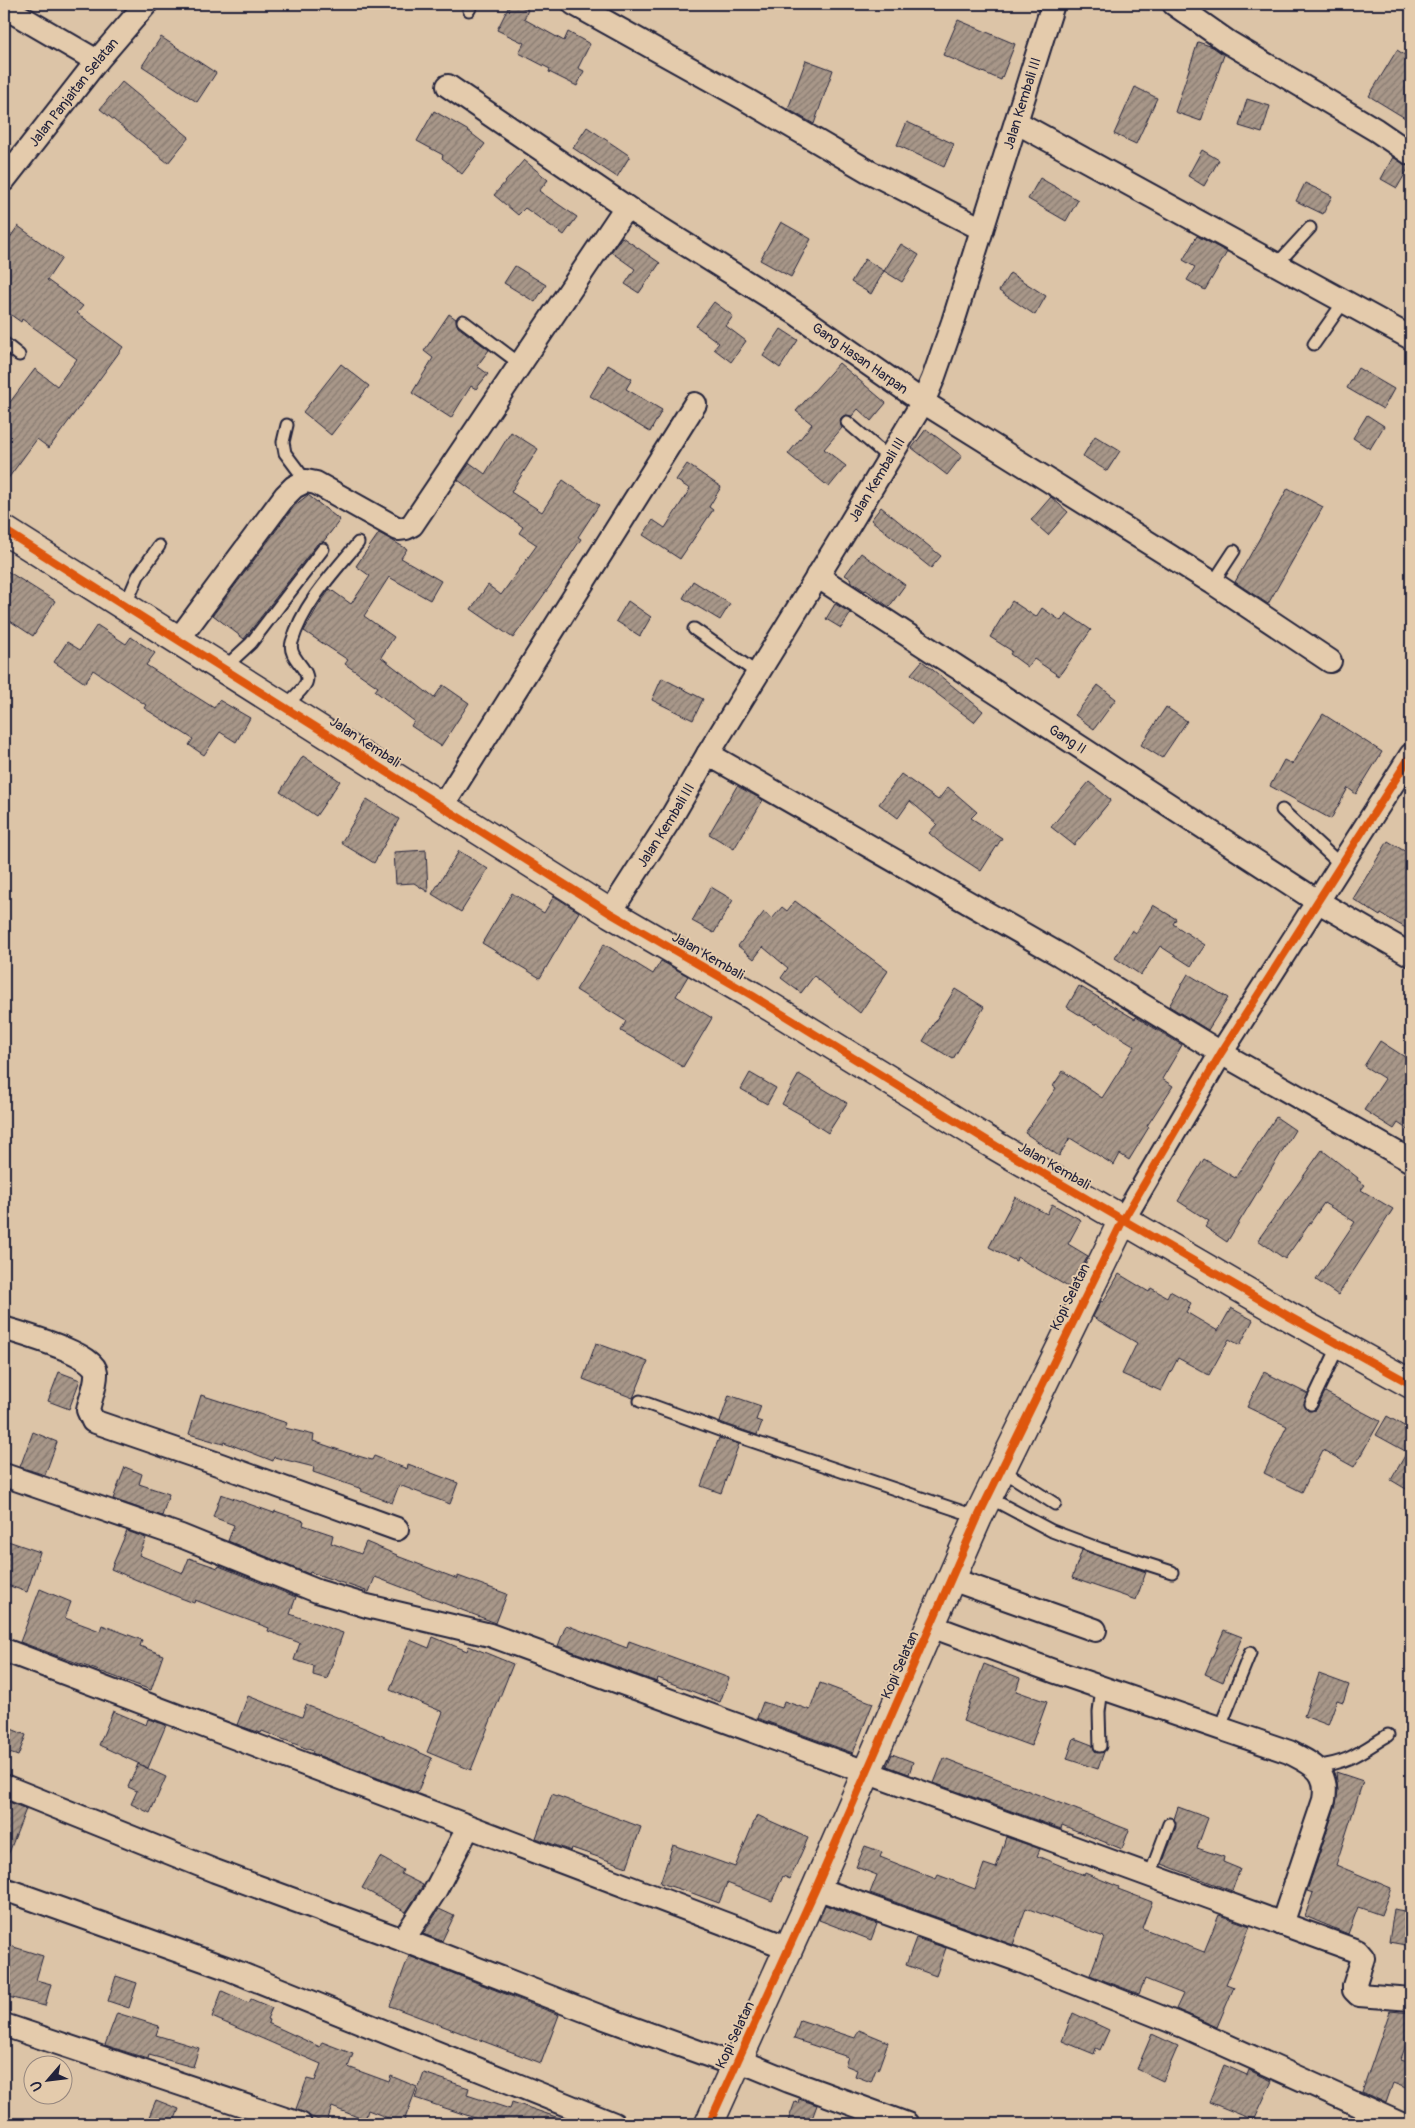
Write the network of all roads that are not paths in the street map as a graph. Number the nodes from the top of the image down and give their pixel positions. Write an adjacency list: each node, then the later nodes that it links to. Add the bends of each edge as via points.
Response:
1 (146, 4): 6 (street, Jalan Panjaitan Selatan)
2 (574, 4): 13 (street, via 868,171)
3 (1053, 4): 8 (street, Jalan Kembali III)
4 (1174, 4): 9 (street, via 1228,42)
5 (4, 7): 6 (street)
6 (97, 61): 10 (street, Jalan Panjaitan Selatan)
7 (448, 86): 11 (street, Gang Hasan Harpan)
8 (1016, 122): 13 (street, Jalan Kembali III); 14 (street)
9 (1411, 154)
10 (4, 180)
11 (626, 207): 21 (street); 22 (street, Gang Hasan Harpan, via 796,314)
12 (1310, 228): 14 (lane)
13 (982, 229): 22 (street, Jalan Kembali III, via 948,338)
14 (1277, 264): 15 (street)
15 (1345, 300): 17 (street); 19 (lane)
16 (463, 321): 21 (lane)
17 (1411, 338)
18 (4, 343): 20 (lane)
19 (1314, 344)
20 (19, 356)
21 (520, 364): 27 (street, via 422,512 406,528 398,529 316,483)
22 (923, 402): 26 (street, Jalan Kembali III); 34 (street, Gang Hasan Harpan)
23 (695, 404): 44 (street)
24 (847, 422): 26 (lane)
25 (286, 425): 27 (lane, via 282,442 285,453)
26 (889, 458): 33 (street, Jalan Kembali III)
27 (306, 481): 37 (street, via 285,496)
28 (4, 530): 35 (street, Jalan Kembali)
29 (358, 543): 41 (lane, via 300,622 291,653 306,674 306,683)
30 (159, 546): 35 (lane, via 138,576)
31 (323, 549): 39 (lane, via 251,643)
32 (1234, 551): 34 (lane)
33 (817, 576): 40 (street, Jalan Kembali III); 47 (street, Gang II)
34 (1213, 583): 38 (street, Gang Hasan Harpan)
35 (125, 606): 37 (street, Jalan Kembali)
36 (694, 629): 40 (lane)
37 (178, 640): 39 (street, Jalan Kembali)
38 (1330, 661)
39 (223, 668): 41 (street, Jalan Kembali)
40 (757, 673): 42 (street, Jalan Kembali III)
41 (285, 706): 44 (street, Jalan Kembali)
42 (708, 754): 48 (street, Jalan Kembali III); 50 (street, via 1060,955)
43 (1411, 755): 46 (street)
44 (442, 807): 48 (street, Jalan Kembali)
45 (1282, 810): 46 (lane)
46 (1341, 865): 47 (street)
47 (1317, 901): 49 (street, Gang II); 50 (street)
48 (610, 913): 52 (street, Jalan Kembali)
49 (1411, 955)
50 (1220, 1053): 51 (street); 52 (street)
51 (1411, 1161)
52 (1122, 1220): 54 (street, Jalan Kembali); 58 (street, Kopi Selatan)
53 (4, 1328): 62 (street, via 57,1346 91,1363 96,1372 88,1410 93,1421)
54 (1339, 1344): 55 (street, Jalan Kembali); 57 (lane)
55 (1411, 1384)
56 (640, 1401): 61 (lane, via 725,1432)
57 (1311, 1404)
58 (1001, 1470): 60 (lane); 61 (street, Kopi Selatan)
59 (4, 1474): 74 (street, via 181,1536 317,1591 490,1635)
60 (1055, 1504)
61 (983, 1507): 63 (lane); 64 (street, Kopi Selatan)
62 (397, 1529)
63 (1172, 1572)
64 (951, 1579): 65 (street, Kopi Selatan); 66 (street)
65 (931, 1626): 69 (street); 74 (street, Kopi Selatan)
66 (1095, 1630)
67 (4, 1650): 77 (street)
68 (1250, 1653): 70 (lane)
69 (1102, 1688): 70 (street); 72 (lane)
70 (1220, 1727): 73 (street, via 1289,1752)
71 (1388, 1735): 73 (lane, via 1334,1765)
72 (1100, 1746)
73 (1316, 1766): 81 (street, via 1326,1788 1324,1800)
74 (867, 1772): 78 (street); 79 (street, Kopi Selatan)
75 (4, 1786): 82 (street, via 215,1871)
76 (1169, 1824): 78 (lane)
77 (468, 1828): 82 (street, via 435,1891); 83 (street)
78 (1150, 1875): 81 (street)
79 (816, 1888): 83 (street, Kopi Selatan); 91 (street, via 1015,1959 1183,2026)
80 (4, 1890): 88 (street, via 229,1969)
81 (1282, 1924): 84 (street, via 1361,1954 1362,1965 1354,1986 1359,1995)
82 (403, 1940): 86 (street, via 599,2016)
83 (789, 1948): 86 (street, Kopi Selatan)
84 (1411, 1999)
85 (4, 2025): 87 (street)
86 (736, 2062): 89 (street, Kopi Selatan); 90 (street)
87 (300, 2124)
88 (614, 2124)
89 (709, 2124)
90 (907, 2124)
91 (1400, 2124)

